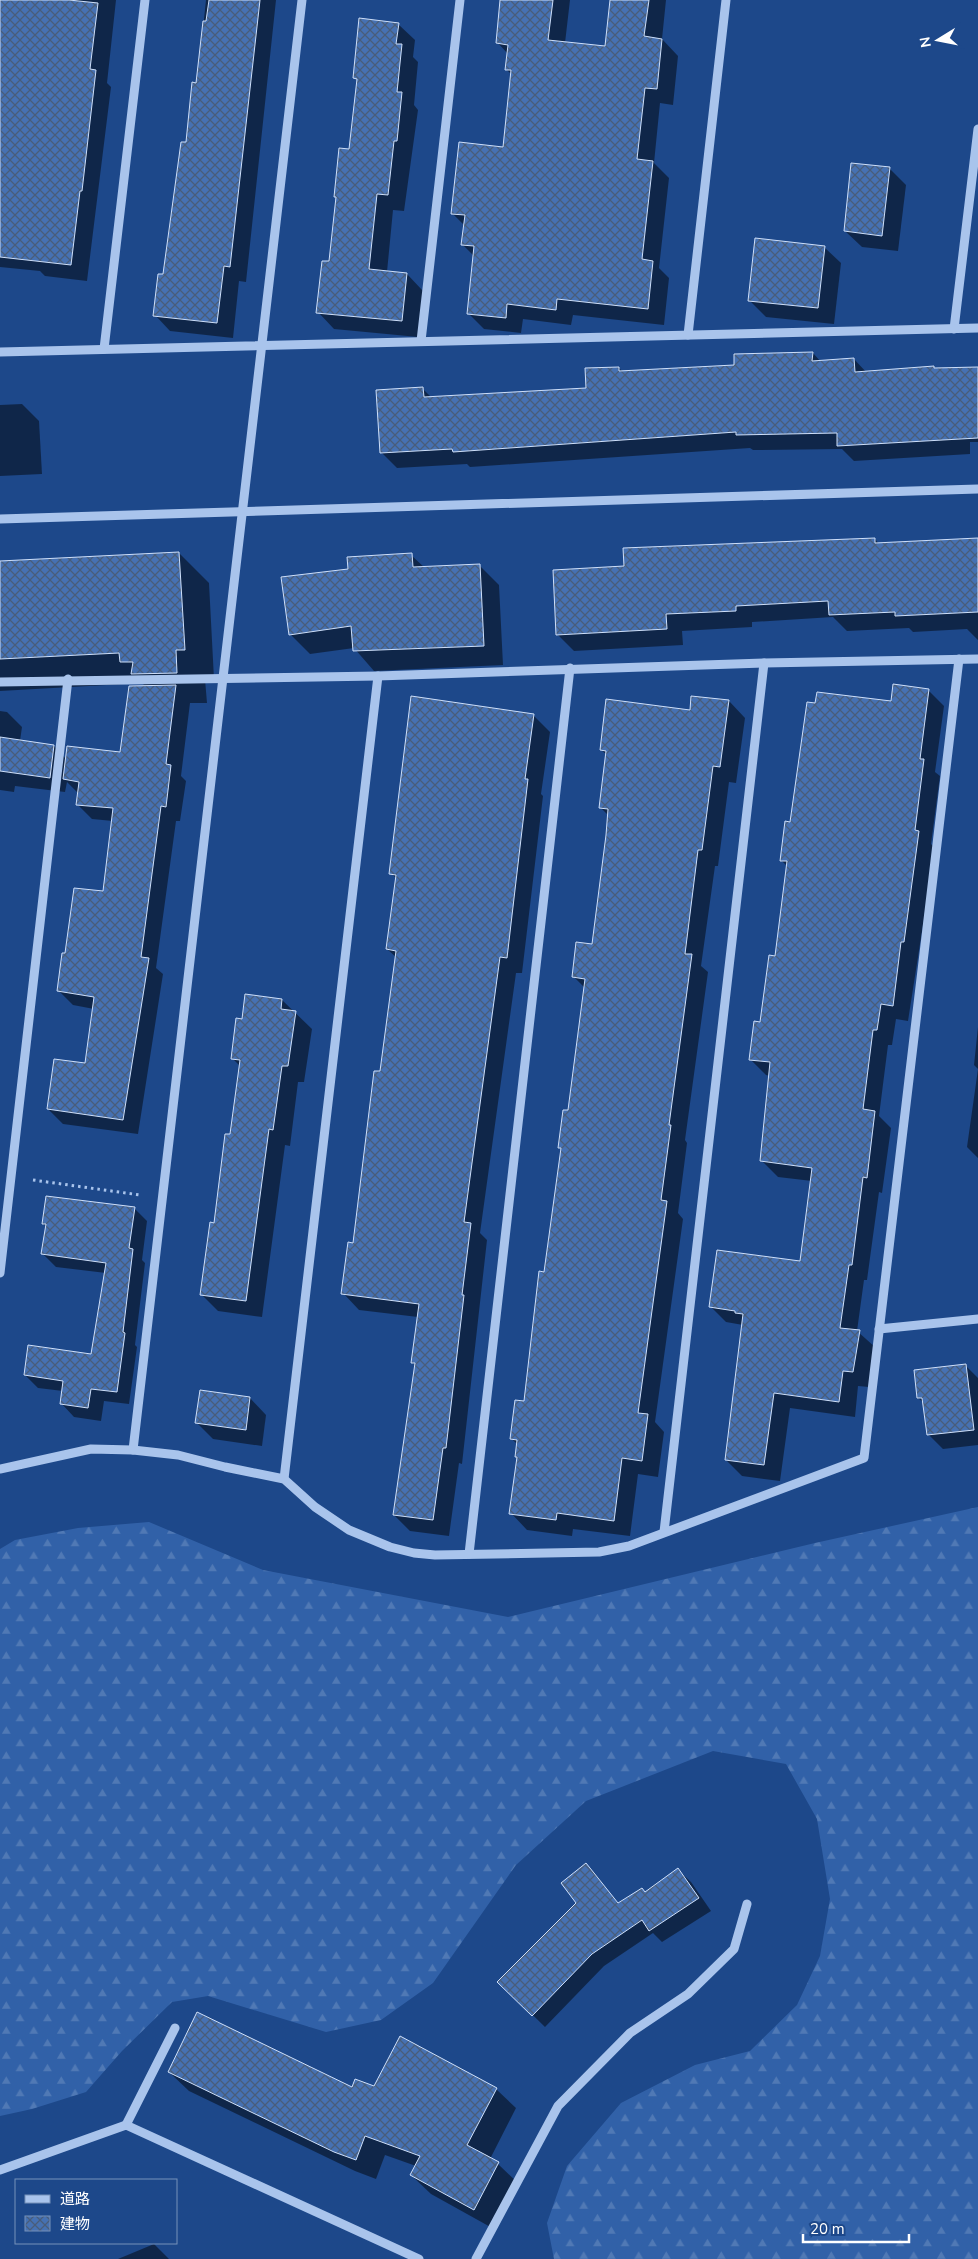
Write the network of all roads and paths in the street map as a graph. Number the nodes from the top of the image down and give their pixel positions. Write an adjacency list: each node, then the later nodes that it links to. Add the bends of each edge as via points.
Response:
1 (145, 0): 11 (street)
2 (302, 0): 10 (street)
3 (460, 0): 9 (street)
4 (726, 0): 8 (street)
5 (978, 129): 7 (street)
6 (978, 328): 7 (street)
7 (954, 329): 8 (street)
8 (688, 335): 9 (street)
9 (421, 340): 10 (street)
10 (262, 346): 11 (street); 14 (street)
11 (104, 349): 12 (street)
12 (0, 352)
13 (978, 489): 14 (street)
14 (242, 512): 15 (street); 21 (street)
15 (0, 519)
16 (978, 658): 17 (street)
17 (959, 659): 18 (street); 28 (street)
18 (764, 662): 19 (street); 32 (street)
19 (570, 668): 20 (street); 33 (street)
20 (378, 676): 21 (street); 31 (street)
21 (222, 677): 22 (street); 25 (street)
22 (68, 679): 23 (street); 24 (street)
23 (0, 682)
24 (11, 1177): 25 (path); 26 (street)
25 (163, 1198): 29 (street)
26 (0, 1273)
27 (978, 1319): 28 (street)
28 (879, 1330): 32 (street, via 864,1458)
29 (133, 1450): 30 (street, via 91,1449); 31 (street, via 178,1455)
30 (0, 1469)
31 (284, 1479): 33 (street, via 349,1530 390,1547 435,1555)
32 (664, 1532): 33 (street, via 629,1546 599,1552)
33 (469, 1554)
34 (747, 1904): 39 (street, via 734,1949 688,1994 630,2033 558,2106)
35 (175, 2028): 36 (street)
36 (126, 2126): 37 (street); 38 (street)
37 (0, 2170)
38 (419, 2259)
39 (476, 2259)

